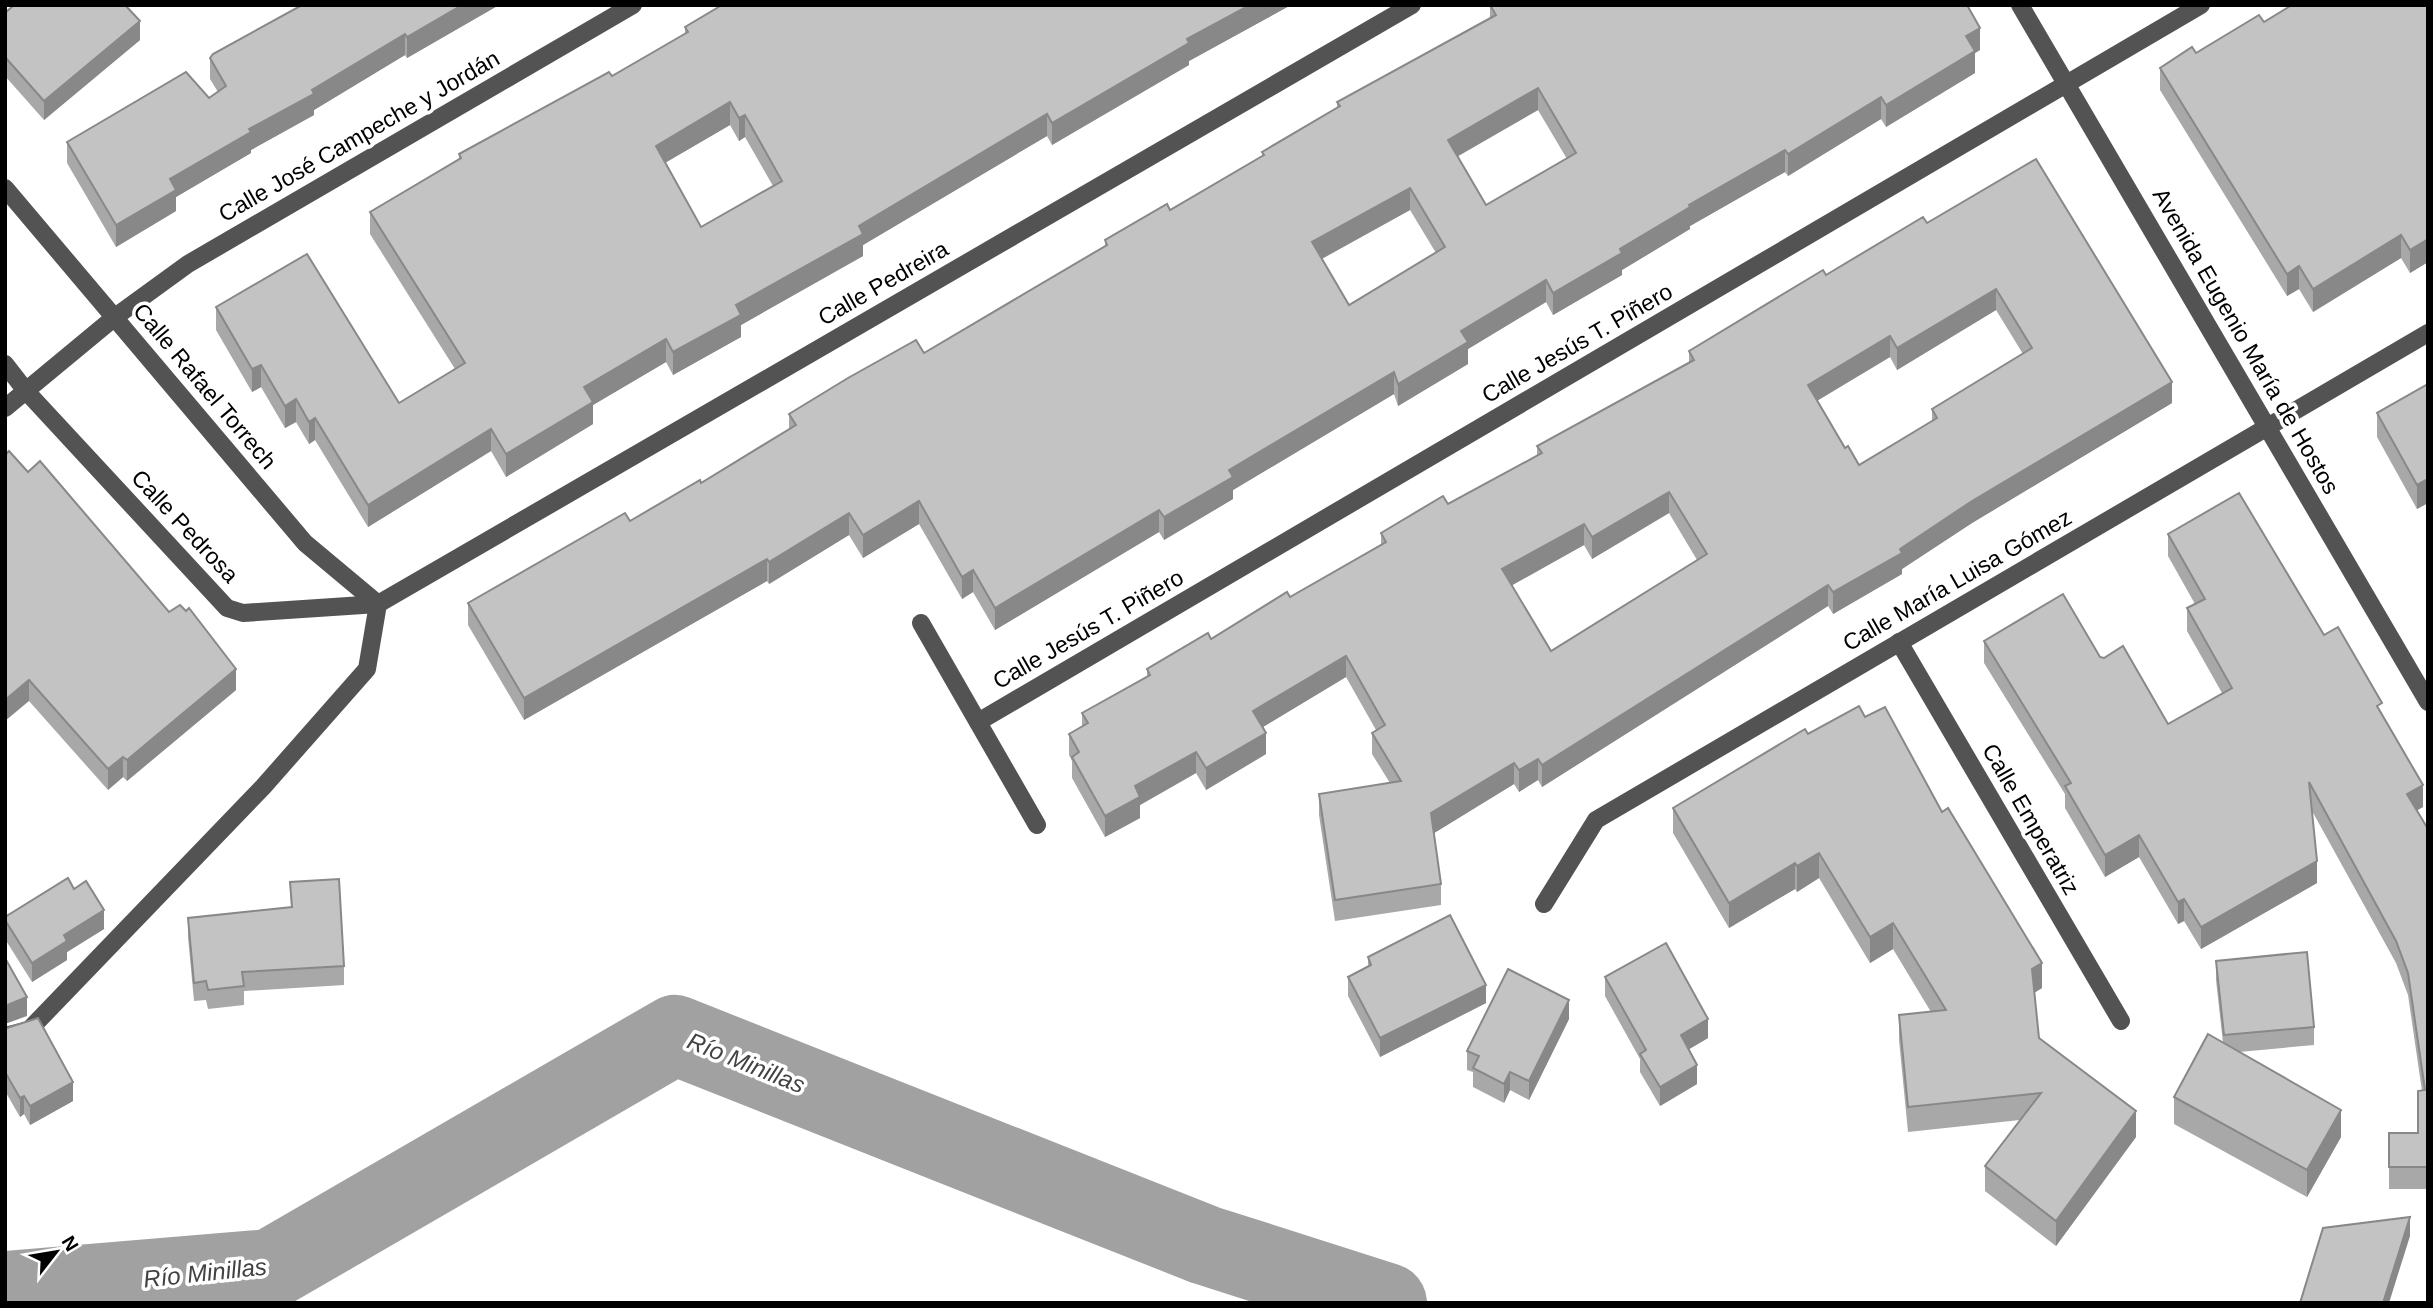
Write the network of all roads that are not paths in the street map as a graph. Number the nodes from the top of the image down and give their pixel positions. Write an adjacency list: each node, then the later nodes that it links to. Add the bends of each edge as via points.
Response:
1 (633, 5): 7 (street, Calle José Campeche y Jordán, via 188,264)
2 (1412, 5): 13 (street, Calle Pedreira)
3 (2020, 5): 5 (street, Avenida Eugenio María de Hostos)
4 (2201, 5): 5 (street, Calle Jesús T. Piñero)
5 (2066, 84): 12 (street, Avenida Eugenio María de Hostos); 17 (street, Calle Jesús T. Piñero)
6 (5, 188): 7 (street, Calle Rafael Torrech)
7 (114, 317): 10 (street, Calle José Campeche y Jordán); 13 (street, Calle Rafael Torrech, via 305,543)
8 (2428, 333): 12 (street, Calle María Luisa Gómez)
9 (5, 364): 10 (street, Calle Pedrosa)
10 (26, 391): 11 (street, Calle José Campeche y Jordán); 13 (street, Calle Pedrosa, via 228,608 243,614)
11 (5, 408)
12 (2268, 427): 15 (street, Calle María Luisa Gómez); 16 (street, Avenida Eugenio María de Hostos)
13 (378, 604): 21 (street, via 367,669 263,787 29,1030)
14 (921, 623): 17 (street)
15 (1899, 642): 19 (street, Calle María Luisa Gómez, via 1596,820); 20 (street, Calle Emperatriz)
16 (2428, 702)
17 (978, 722): 18 (street)
18 (1037, 825)
19 (1544, 904)
20 (2121, 1021)
21 (5, 1036)

